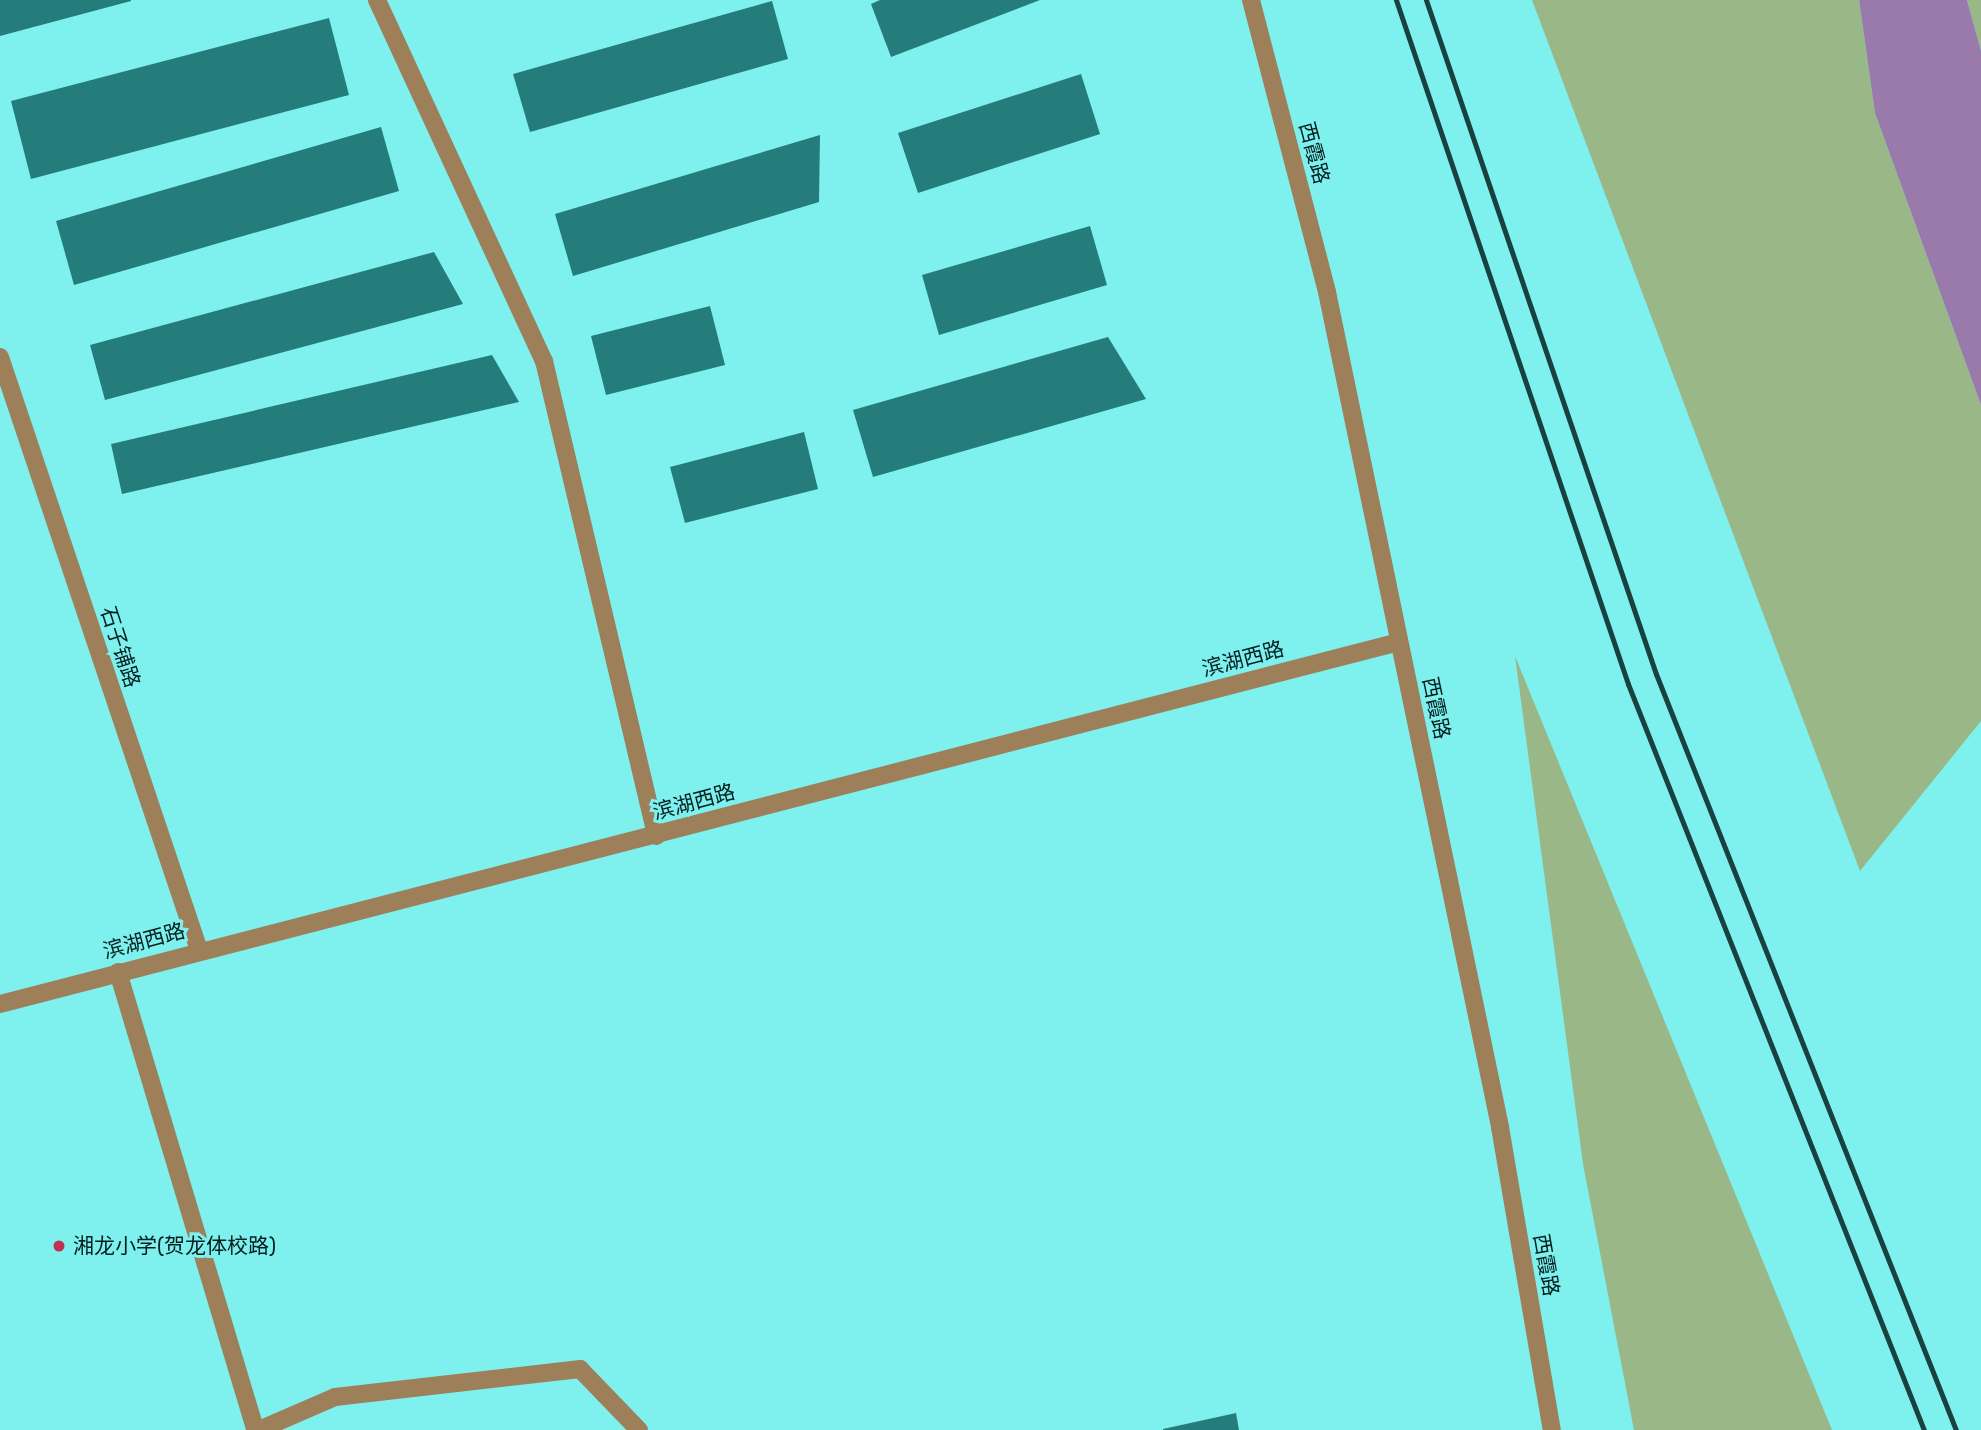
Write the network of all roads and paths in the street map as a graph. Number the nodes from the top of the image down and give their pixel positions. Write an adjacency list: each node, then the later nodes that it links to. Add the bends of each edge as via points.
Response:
1 (377, 0): 5 (street, via 544,361)
2 (1251, 0): 4 (street, 西霞路, via 1327,292)
3 (0, 357): 6 (street, 石子铺路)
4 (1399, 642): 5 (street, 滨湖西路); 11 (street, 西霞路, via 1500,1127)
5 (656, 836): 6 (street, 滨湖西路)
6 (199, 950): 7 (street, 滨湖西路)
7 (118, 972): 8 (street, 滨湖西路); 9 (street)
8 (0, 1004)
9 (257, 1430): 10 (street, via 335,1397 580,1369)
10 (639, 1430)
11 (1552, 1430)

